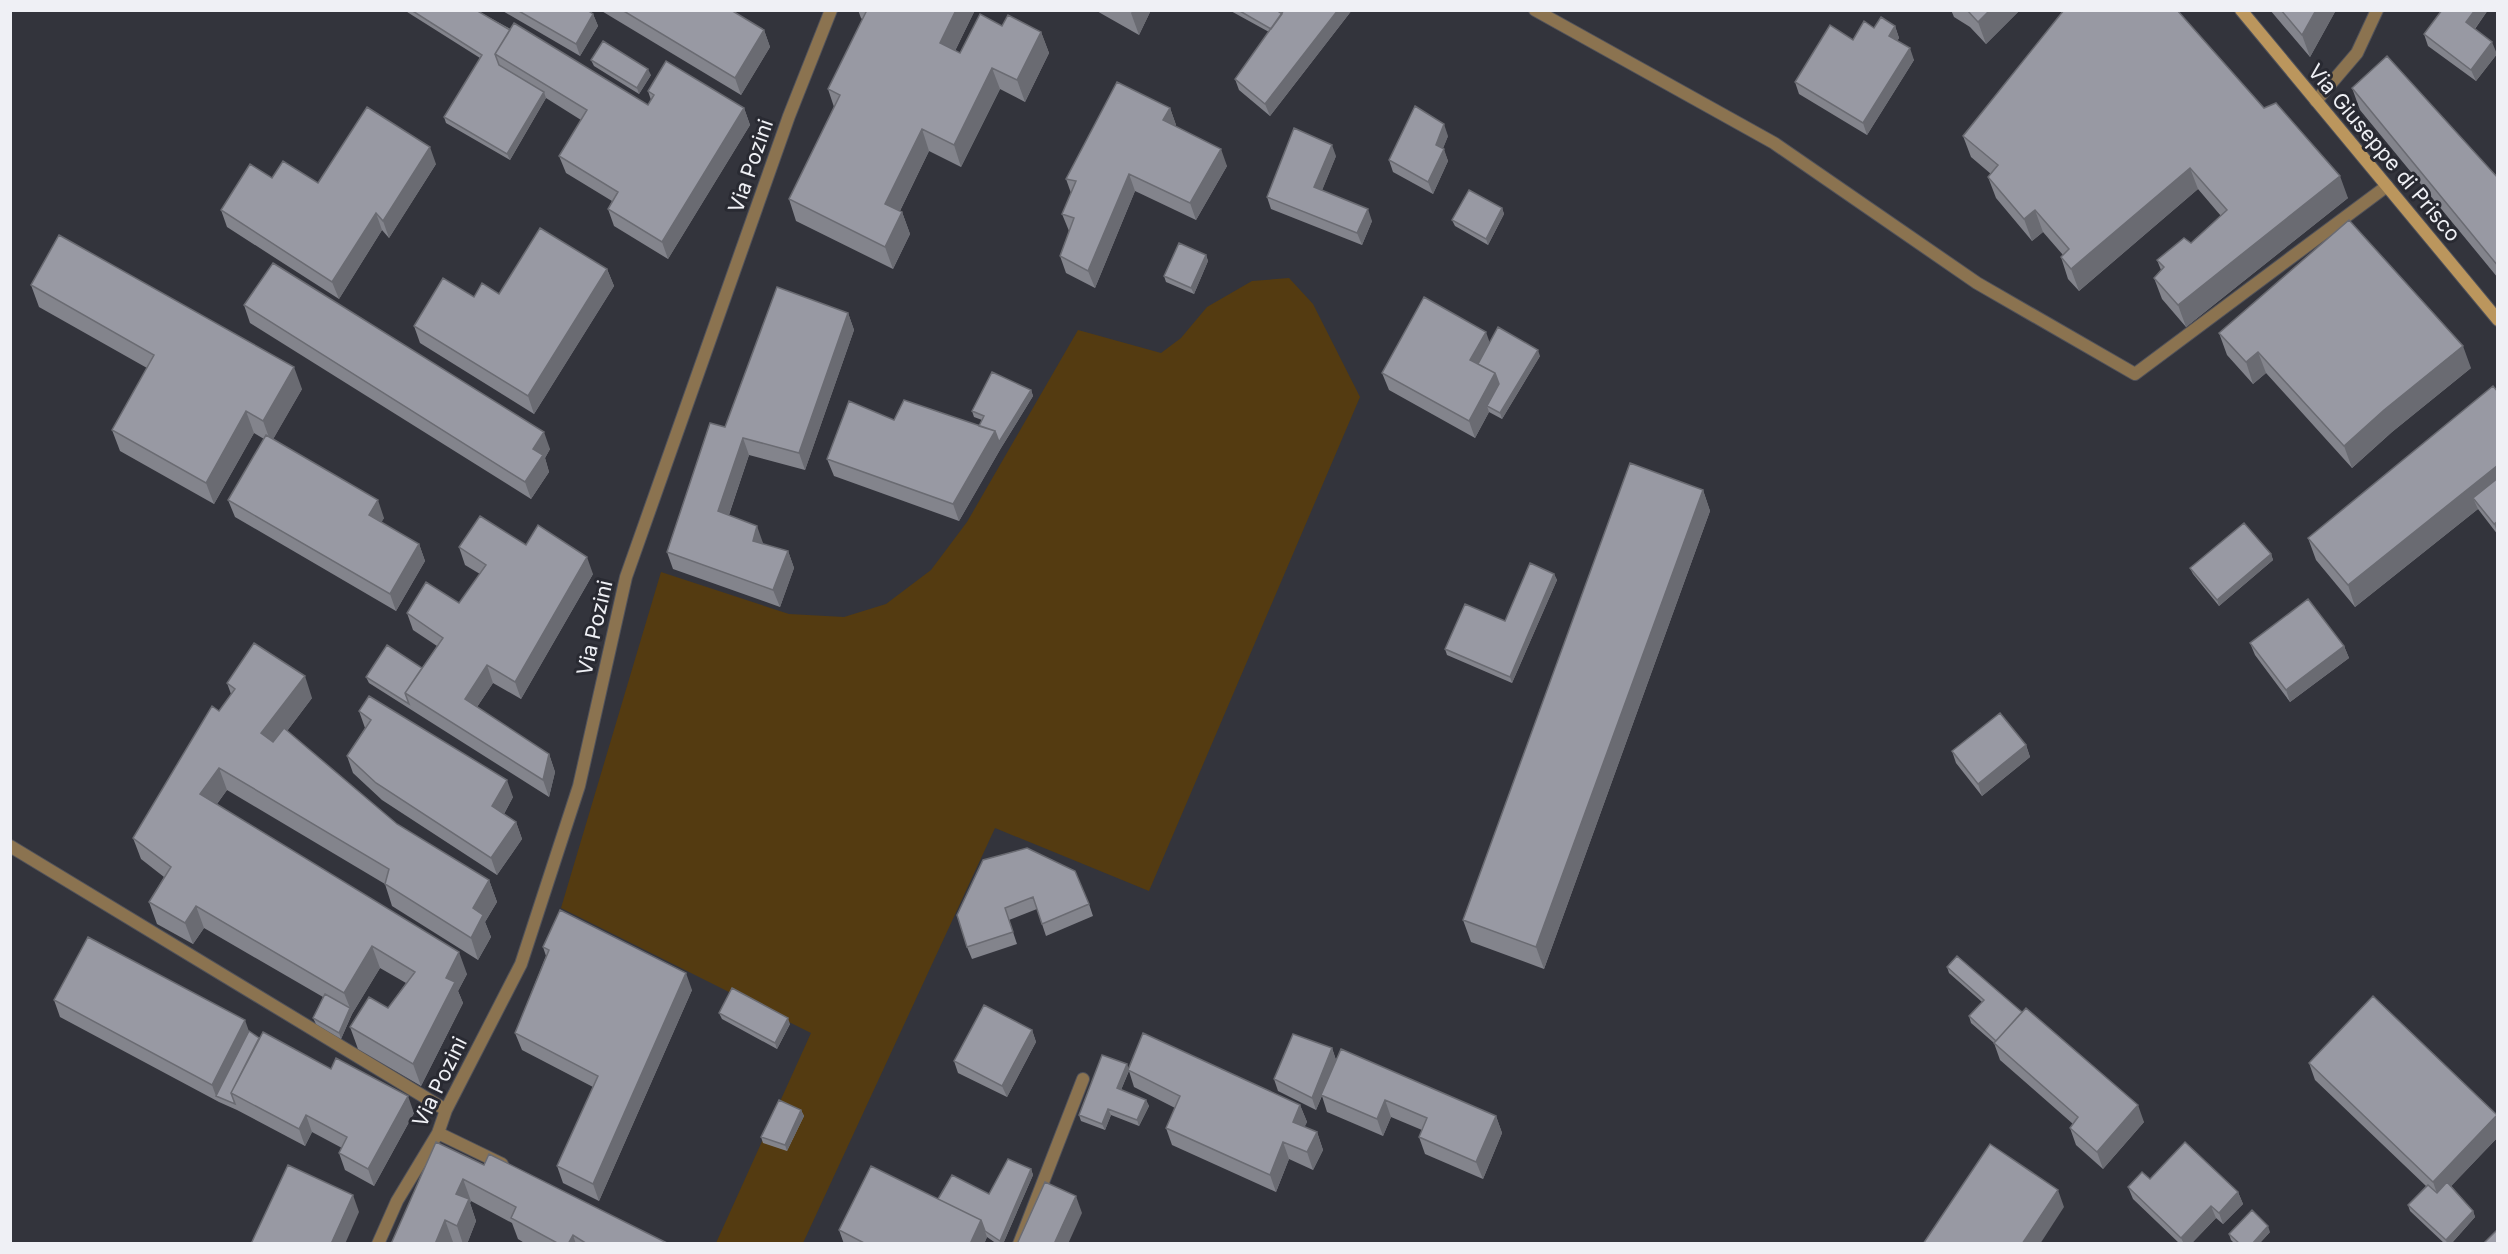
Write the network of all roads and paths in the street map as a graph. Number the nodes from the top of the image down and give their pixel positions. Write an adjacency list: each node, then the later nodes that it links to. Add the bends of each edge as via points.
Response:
1 (831, 10): 10 (street, Via Pozini, via 789,116 626,577 579,786 521,964)
2 (1535, 10): 6 (street, via 1774,143 1977,283 2135,374)
3 (2241, 10): 5 (main road, Via Giuseppe di Prisco)
4 (2377, 10): 5 (street, via 2357,53)
5 (2316, 101): 6 (main road, Via Giuseppe di Prisco)
6 (2387, 186): 7 (main road, Via Giuseppe di Prisco)
7 (2498, 320)
8 (10, 846): 10 (street)
9 (1083, 1079): 14 (street)
10 (446, 1110): 11 (street, Via Pozini)
11 (438, 1133): 12 (street); 13 (street, Via Pozini)
12 (510, 1168)
13 (378, 1244)
14 (1019, 1244)

